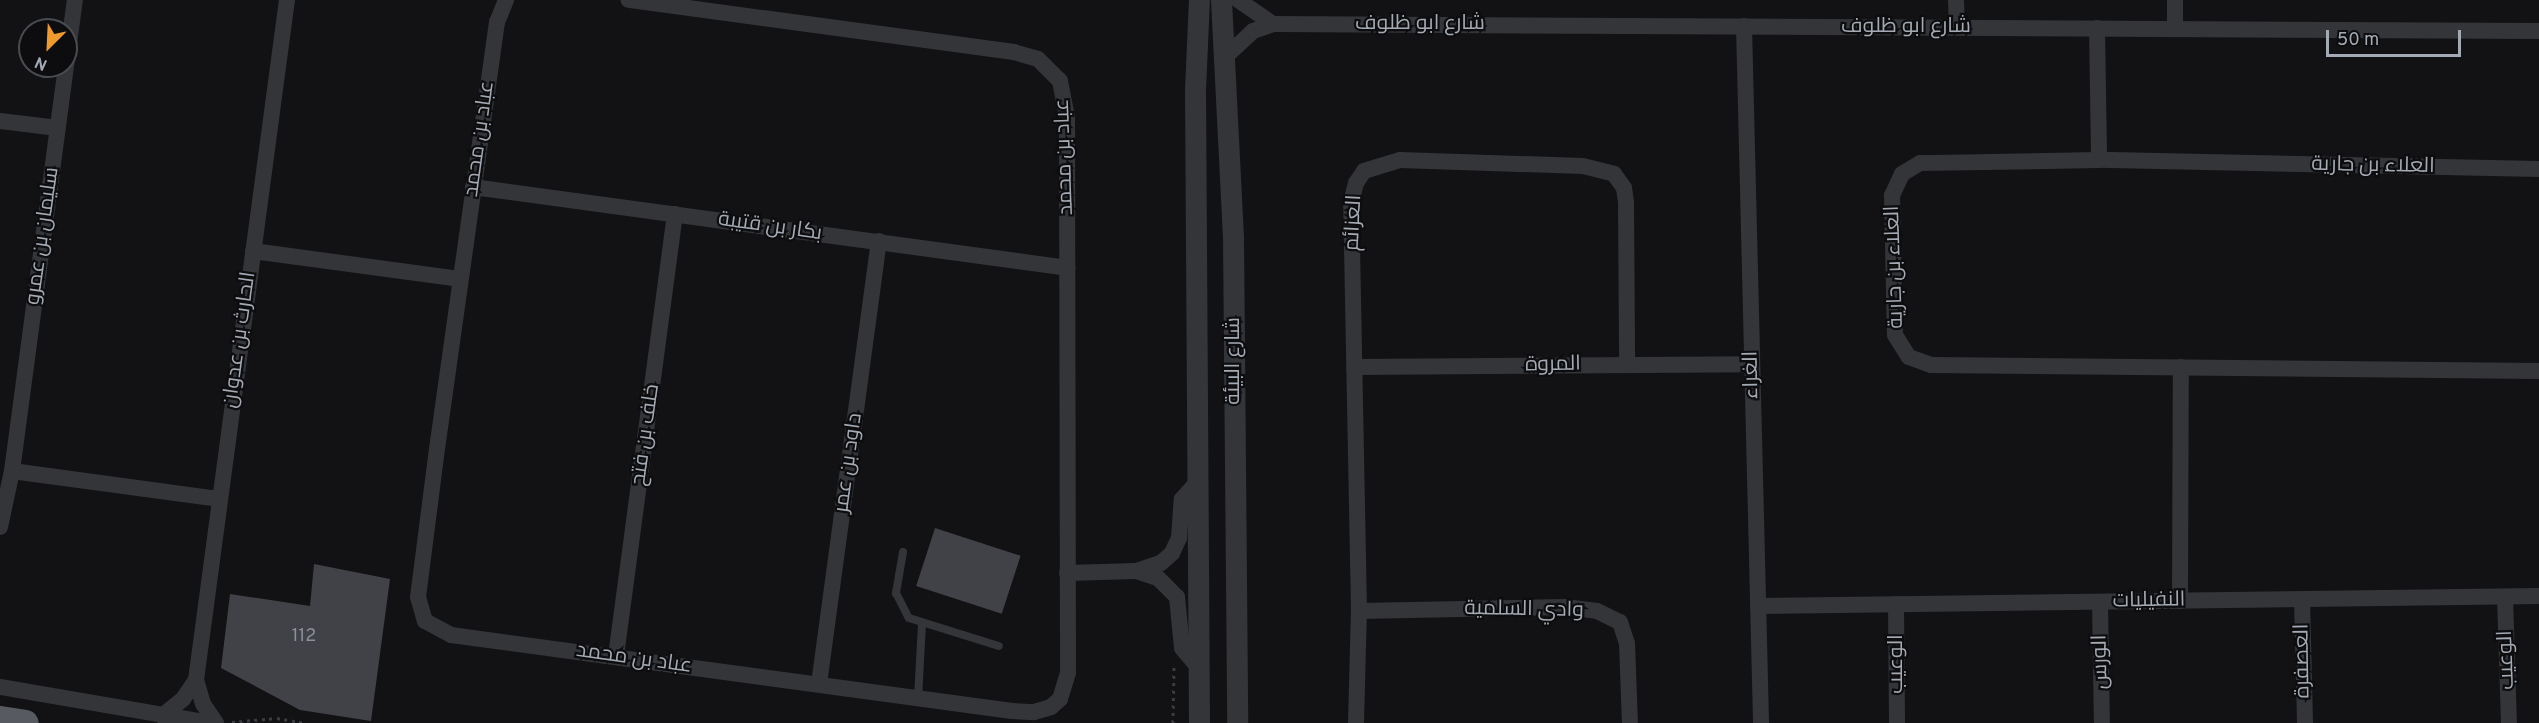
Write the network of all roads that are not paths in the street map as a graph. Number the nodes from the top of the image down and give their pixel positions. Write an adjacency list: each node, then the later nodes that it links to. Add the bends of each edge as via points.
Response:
1 (75, 0): 19 (street, سليمان بن عمرو)
2 (287, 0): 25 (street, الحارث بن عدوان)
3 (507, 0): 22 (street, عباد بن محمد, via 497,22)
4 (628, 0): 10 (street, عباد بن محمد)
5 (1199, 0): 34 (street, شارع البيئة, via 1195,90)
6 (1221, 0): 17 (street, شارع البيئة)
7 (1238, 0): 11 (street)
8 (1956, 0): 13 (street)
9 (2175, 0): 15 (street)
10 (663, 2): 26 (street, عباد بن محمد, via 1038,58 1060,81 1068,117)
11 (1273, 24): 12 (street, شارع ابو ظلوف); 17 (street, شارع ابو ظلوف, via 1253,31)
12 (1744, 26): 13 (street, شارع ابو ظلوف); 29 (street, الغراء)
13 (1957, 27): 14 (street, شارع ابو ظلوف)
14 (2097, 28): 15 (street, شارع ابو ظلوف); 20 (street)
15 (2175, 29): 16 (street, شارع ابو ظلوف)
16 (2539, 31)
17 (1223, 59): 62 (street, شارع البيئة, via 1233,236)
18 (0, 121): 19 (street)
19 (58, 128): 33 (street, سليمان بن عمرو)
20 (2099, 160): 21 (street, العلاء بن جارية); 31 (street, العلاء بن جارية, via 1920,163 1902,174 1892,195 1895,335 1909,357 1931,364)
21 (2539, 169)
22 (473, 187): 23 (street, بكار بن قتيبة); 27 (street, عباد بن محمد)
23 (675, 214): 24 (street, بكار بن قتيبة); 50 (street, خلف بن فتح)
24 (879, 242): 26 (street, بكار بن قتيبة); 53 (street, داود بن عمر)
25 (253, 251): 27 (street); 35 (street, الحارث بن عدوان)
26 (1068, 267): 39 (street, عباد بن محمد)
27 (459, 279): 50 (street, عباد بن محمد, via 418,597 420,611 436,629 451,635)
28 (1628, 364): 29 (street, المروة); 30 (street, المروة); 30 (street, العزائم, via 1626,203 1624,188 1614,174 1582,166 1401,160 1364,171 1351,203)
29 (1752, 364): 46 (street, الغراء)
30 (1354, 367): 47 (street, العزائم)
31 (2181, 367): 32 (street, العلاء بن جارية); 43 (street)
32 (2539, 371)
33 (12, 471): 35 (street); 36 (street, سليمان بن عمرو)
34 (1200, 479): 38 (street, via 1182,499 1179,538 1172,553 1161,563); 51 (street, شارع البيئة)
35 (218, 499): 52 (street, الحارث بن عدوان)
36 (0, 527)
37 (903, 552): 48 (lane, via 897,600 909,618)
38 (1136, 571): 39 (street); 51 (street, via 1158,578 1177,597 1182,648)
39 (1067, 573): 55 (street, عباد بن محمد, via 1068,673 1060,699 1051,707 1034,712 1012,711)
40 (2539, 596): 41 (street, النفيليات)
41 (2505, 597): 42 (street, النفيليات); 69 (street, الوعيب)
42 (2302, 599): 43 (street, النفيليات); 68 (street, العصفرة)
43 (2180, 601): 44 (street, النفيليات)
44 (2100, 602): 45 (street, النفيليات); 67 (street, الورس)
45 (1896, 604): 46 (street, النفيليات); 66 (street, الوعيب)
46 (1758, 606): 65 (street, الغراء)
47 (1359, 611): 63 (street, العزائم); 64 (street, وادي السلمية, via 1565,607 1597,611 1620,622 1627,643)
48 (922, 625): 49 (lane); 55 (lane)
49 (999, 646)
50 (616, 657): 53 (street, عباد بن محمد)
51 (1199, 668): 61 (street, شارع البيئة)
52 (196, 680): 56 (street, via 183,699); 60 (street, الحارث بن عدوان, via 203,704)
53 (819, 684): 55 (street, عباد بن محمد)
54 (0, 687): 56 (street)
55 (918, 698)
56 (162, 716): 59 (street)
57 (0, 719): 58 (highway)
58 (25, 723)
59 (211, 723)
60 (216, 723)
61 (1199, 723)
62 (1237, 723)
63 (1356, 723)
64 (1630, 723)
65 (1761, 723)
66 (1897, 723)
67 (2102, 723)
68 (2305, 723)
69 (2509, 723)

